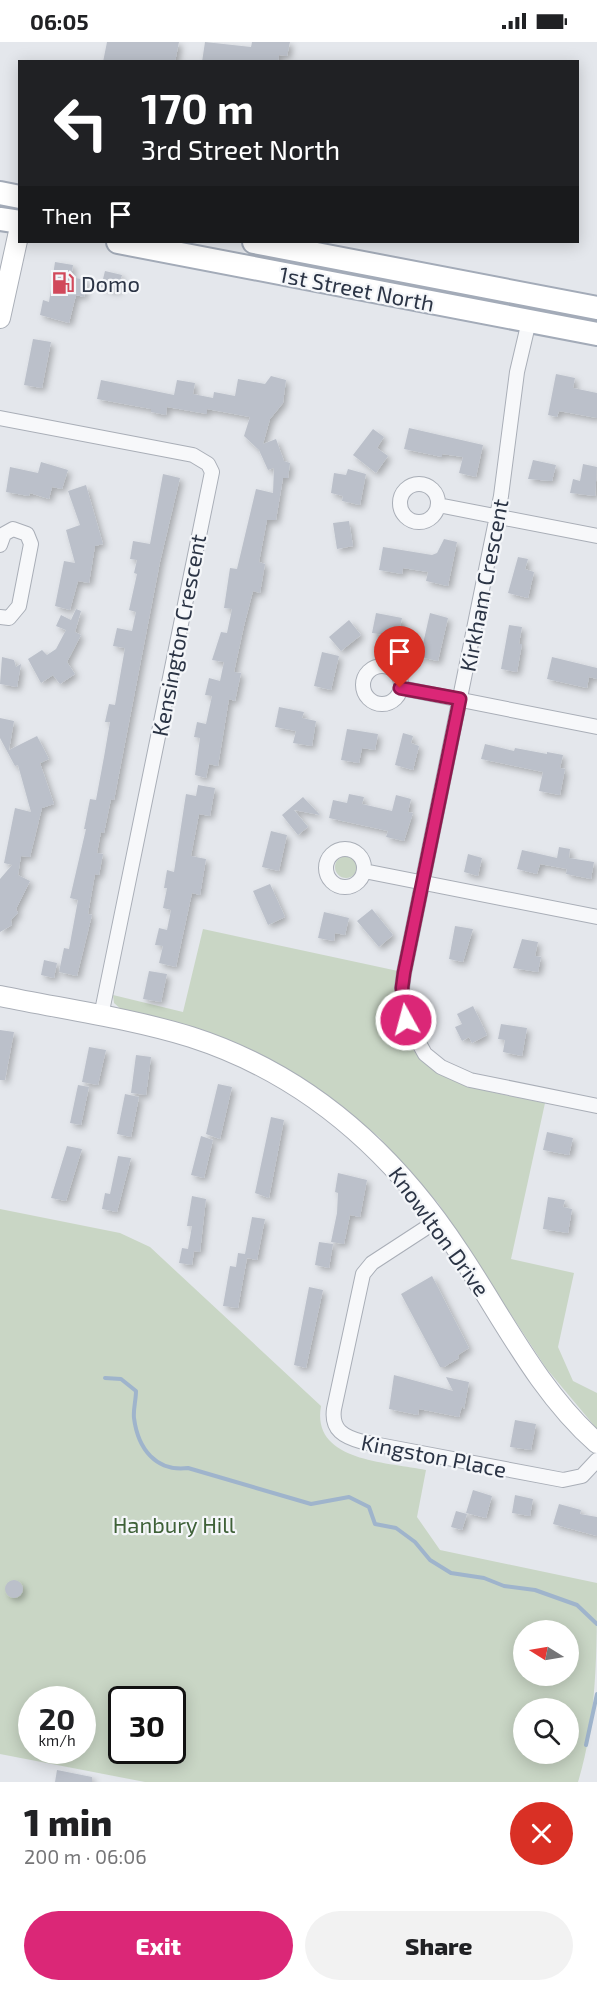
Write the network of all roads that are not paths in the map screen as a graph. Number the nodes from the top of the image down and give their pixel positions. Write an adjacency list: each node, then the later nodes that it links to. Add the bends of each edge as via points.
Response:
1 (0, 193): 2 (main road)
2 (18, 197)
3 (0, 219): 4 (main road)
4 (18, 224)
5 (18, 234): 9 (street)
6 (123, 243): 11 (main road, 1st Street North)
7 (259, 243): 8 (main road, 1st Street North)
8 (597, 308)
9 (0, 318)
10 (597, 319): 11 (main road, via 556,311)
11 (528, 321): 12 (main road, 1st Street North); 15 (street, Kirkham Crescent)
12 (597, 334)
13 (0, 418): 29 (street, Kensington Crescent, via 193,455 208,464 212,472)
14 (438, 505): 15 (street)
15 (497, 517): 19 (street); 23 (street, Kirkham Crescent)
16 (0, 524): 17 (street)
17 (18, 530): 20 (street, via 8,531); 21 (street, via 30,538 28,561 16,612 9,618)
18 (0, 534): 20 (street)
19 (597, 536)
20 (0, 544)
21 (0, 617)
22 (400, 688): 23 (street)
23 (460, 699): 24 (street); 26 (street, Kirkham Crescent)
24 (597, 727)
25 (364, 871): 26 (street)
26 (423, 882): 27 (street); 30 (street, Kirkham Crescent, via 402,988 406,1020 425,1054 441,1067 470,1080)
27 (597, 917)
28 (0, 996): 29 (street, Knowlton Drive)
29 (102, 1016): 31 (street, Knowlton Drive, via 216,1046 306,1093 363,1135)
30 (597, 1106)
31 (438, 1220): 32 (street, Knowlton Drive, via 549,1391); 33 (street, Kingston Place, via 372,1263 363,1274 333,1409 336,1428 346,1437 363,1442 563,1480 582,1476)
32 (597, 1443)
33 (597, 1460)

